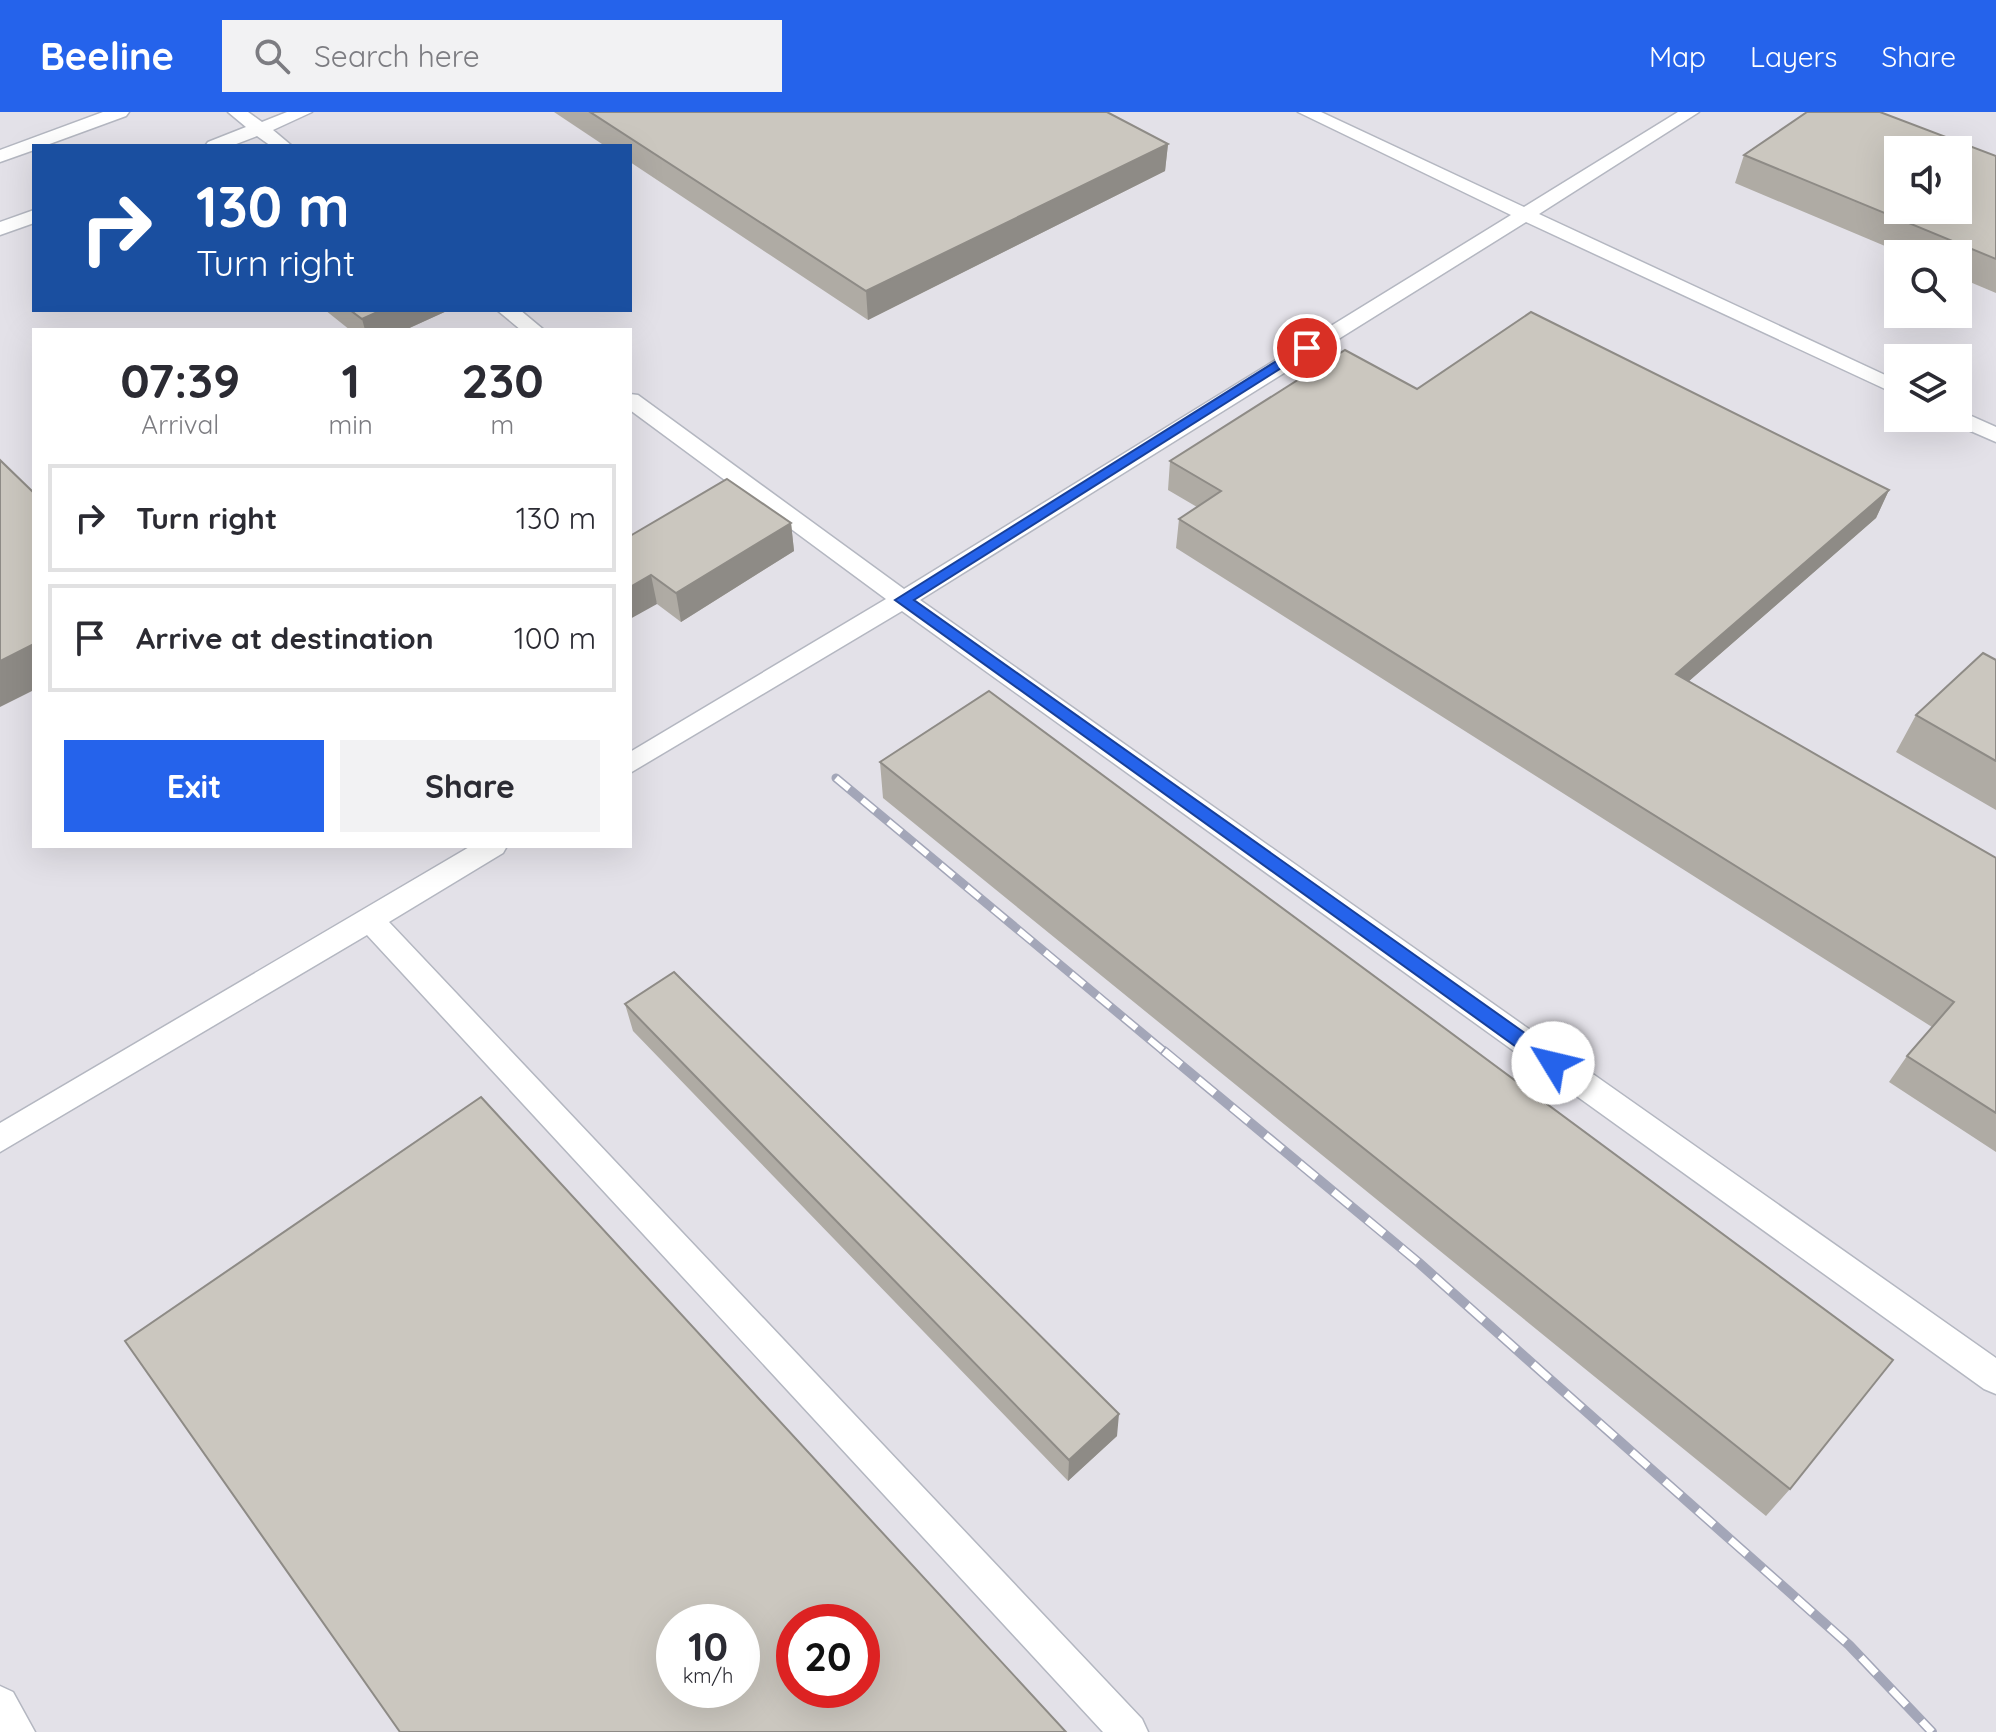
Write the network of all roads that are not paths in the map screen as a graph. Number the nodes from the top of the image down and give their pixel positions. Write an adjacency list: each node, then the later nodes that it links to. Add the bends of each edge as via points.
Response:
1 (120, 112): 8 (lane)
2 (237, 112): 6 (lane)
3 (303, 112): 6 (lane)
4 (1307, 112): 12 (lane)
5 (1690, 112): 12 (lane)
6 (259, 128): 9 (lane); 10 (lane)
7 (32, 144): 11 (lane)
8 (33, 144)
9 (219, 144)
10 (280, 144)
11 (0, 156)
12 (1522, 214): 17 (lane); 21 (lane)
13 (32, 217): 14 (lane)
14 (0, 229)
15 (510, 312): 16 (lane)
16 (531, 328)
17 (1884, 382)
18 (632, 401): 21 (lane)
19 (1972, 424): 20 (lane)
20 (1996, 435)
21 (903, 600): 22 (lane); 26 (lane)
22 (632, 763)
23 (490, 848): 24 (lane)
24 (370, 920): 25 (lane); 29 (lane)
25 (0, 1139)
26 (1996, 1378)
27 (0, 1705): 28 (lane)
28 (16, 1732)
29 (1129, 1732)

